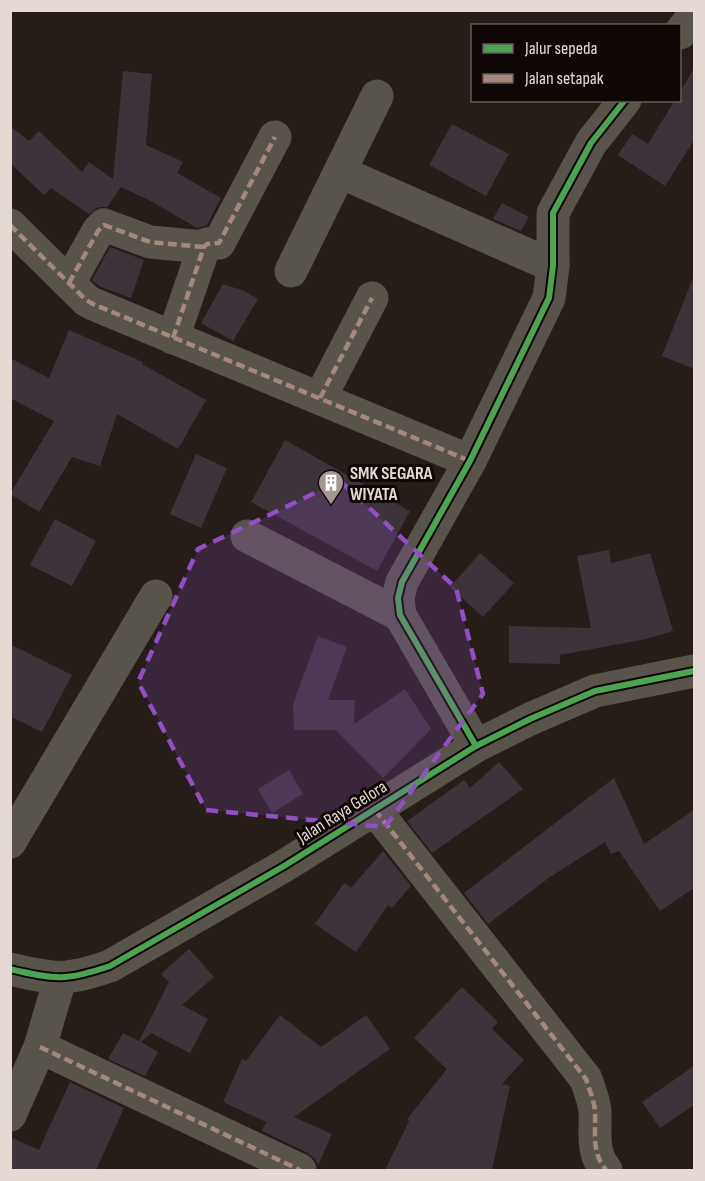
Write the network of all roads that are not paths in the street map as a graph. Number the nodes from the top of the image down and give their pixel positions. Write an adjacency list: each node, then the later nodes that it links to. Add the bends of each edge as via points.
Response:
1 (694, 15): 2 (street)
2 (681, 32)
3 (377, 96): 6 (street)
4 (623, 102): 9 (street, via 591,143 553,213)
5 (275, 137): 8 (street, via 219,243)
6 (340, 171): 9 (street); 10 (street)
7 (10, 225): 11 (street)
8 (204, 247): 11 (street, via 150,242 104,225); 13 (street)
9 (553, 266): 15 (street, via 549,298)
10 (291, 271)
11 (69, 283): 13 (street, via 93,304)
12 (372, 298): 14 (street)
13 (173, 338): 14 (street)
14 (320, 398): 15 (street)
15 (470, 461): 18 (street, via 402,582 398,598)
16 (247, 536): 18 (street)
17 (156, 596): 22 (street)
18 (400, 615): 20 (street)
19 (694, 671): 20 (street, Jalan Raya Gelora, via 596,691)
20 (476, 746): 21 (street, Jalan Raya Gelora)
21 (375, 810): 24 (street, Jalan Raya Gelora, via 110,966); 28 (street, via 585,1079 595,1110 597,1155)
22 (10, 842)
23 (10, 969): 24 (street, Jalan Raya Gelora)
24 (60, 979): 25 (street)
25 (40, 1047): 26 (street); 27 (street)
26 (10, 1115)
27 (300, 1170)
28 (606, 1170)

